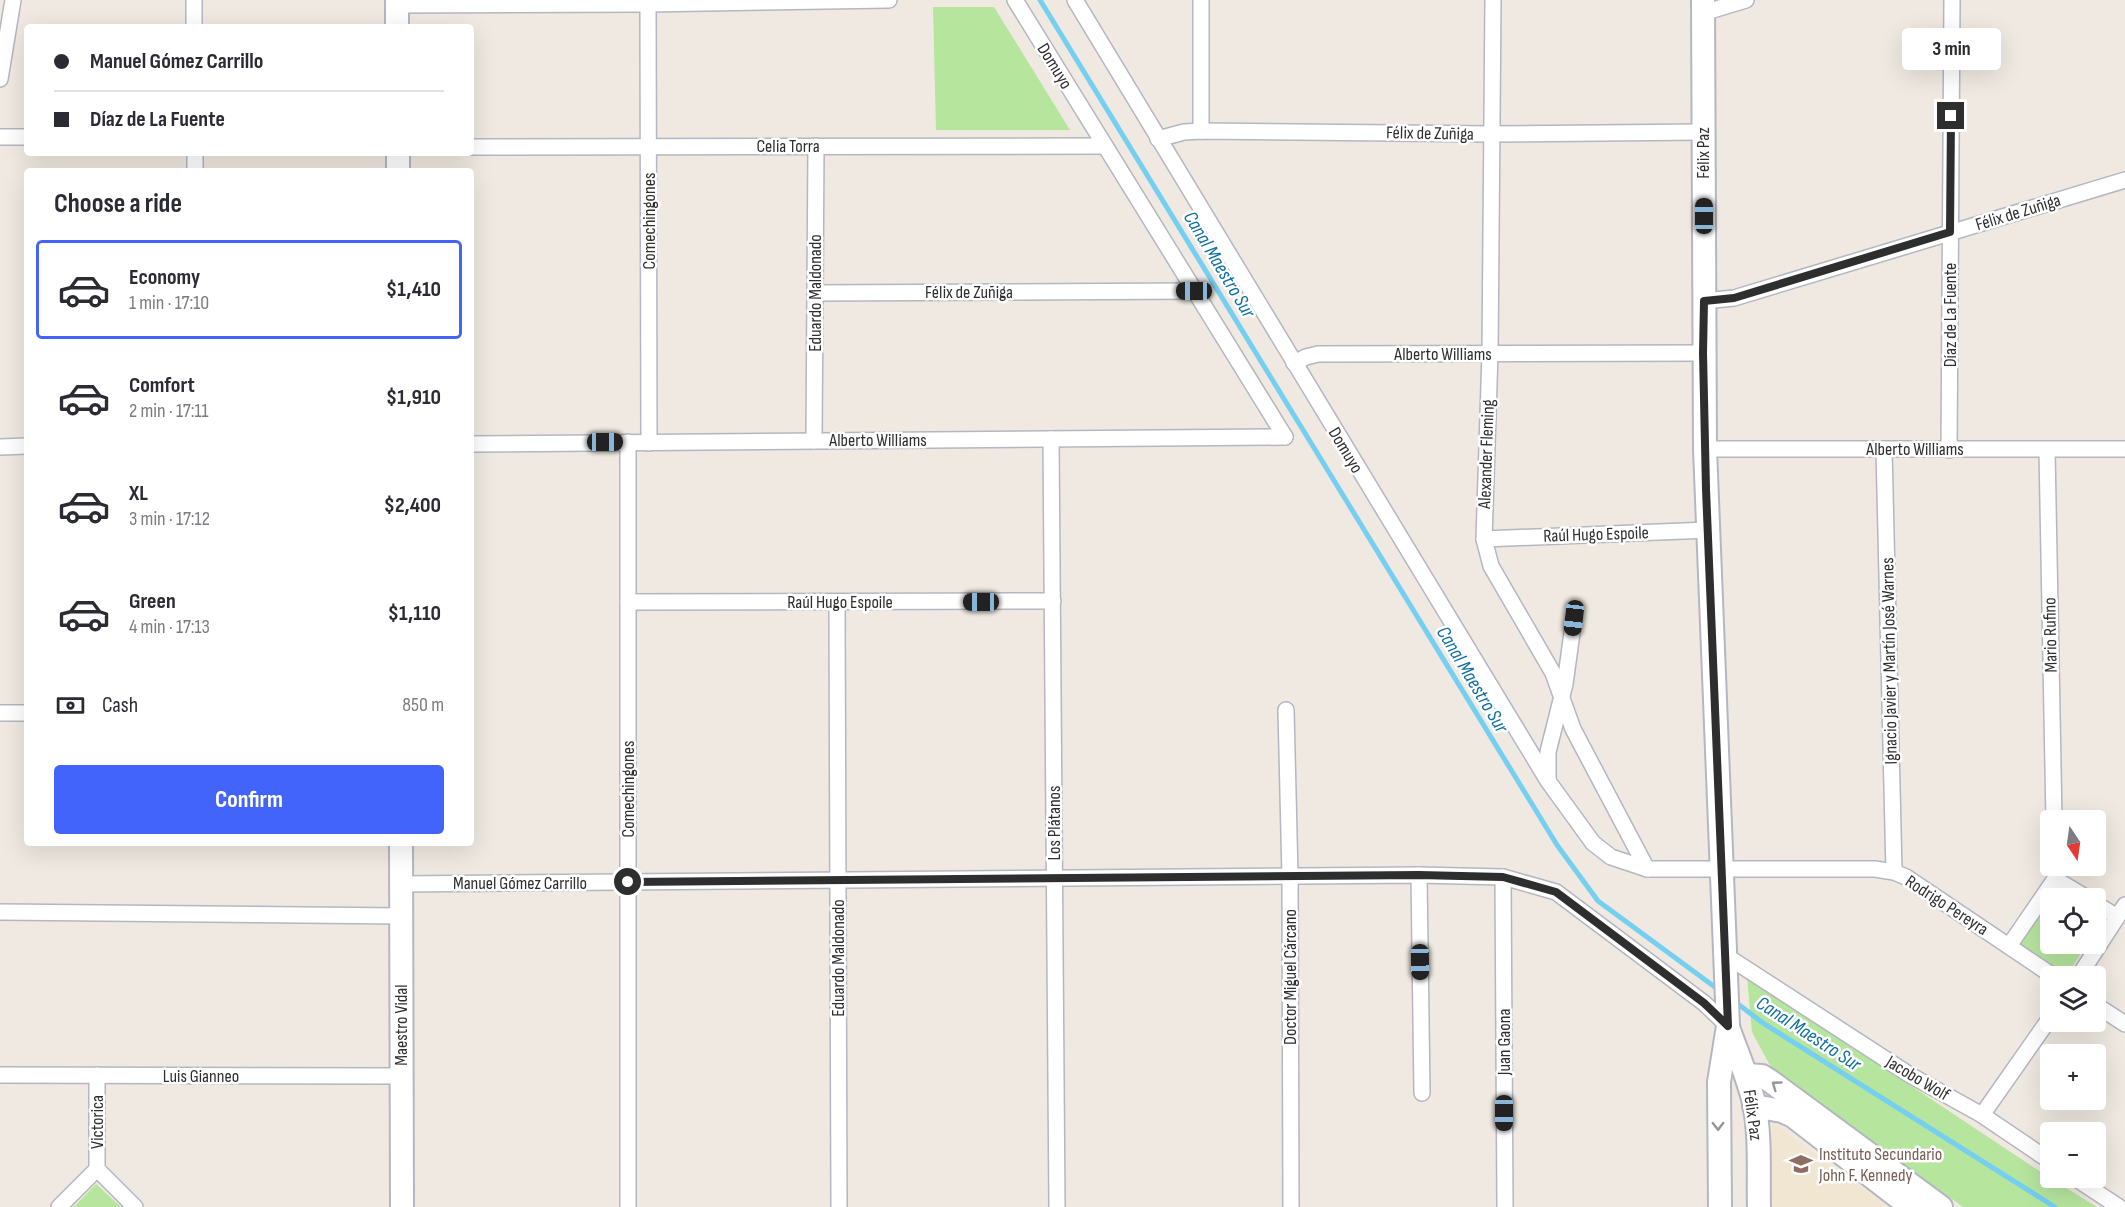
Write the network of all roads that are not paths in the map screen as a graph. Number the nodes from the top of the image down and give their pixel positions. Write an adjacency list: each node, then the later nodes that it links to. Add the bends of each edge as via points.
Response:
1 (13, 0): 14 (street)
2 (194, 0): 13 (street)
3 (889, 0): 10 (street)
4 (1015, 0): 23 (street, Domuyo)
5 (1075, 0): 20 (street, Domuyo)
6 (1201, 0): 15 (street)
7 (1493, 0): 17 (street, Alexander Fleming)
8 (1746, 0): 11 (street)
9 (1952, 0): 26 (street, Díaz de La Fuente)
10 (648, 2): 12 (street); 21 (street, Comechingones)
11 (1703, 6): 16 (main road, Félix Paz)
12 (397, 11)
13 (194, 24)
14 (0, 79)
15 (1201, 131): 17 (street, Félix de Zuñiga); 20 (street, Félix de Zuñiga)
16 (1703, 132): 17 (street, Félix de Zuñiga); 29 (main road, Félix Paz)
17 (1492, 134): 30 (street, Alexander Fleming)
18 (0, 137): 19 (street)
19 (24, 137)
20 (1158, 139): 32 (street, Domuyo)
21 (649, 146): 22 (street, Celia Torra); 24 (street, Celia Torra); 37 (street, Comechingones)
22 (816, 146): 23 (street, Celia Torra); 28 (street, Eduardo Maldonado)
23 (1105, 146): 27 (street, Domuyo)
24 (474, 147)
25 (2125, 180): 26 (street, Félix de Zuñiga)
26 (1950, 232): 29 (street, Félix de Zuñiga, via 1734,298); 44 (street, Díaz de La Fuente)
27 (1194, 291): 28 (street, Félix de Zuñiga); 33 (street, Domuyo)
28 (816, 293): 35 (street, Eduardo Maldonado)
29 (1704, 301): 31 (main road, Félix Paz)
30 (1490, 353): 31 (street, Alberto Williams); 32 (street, Alberto Williams, via 1318,354); 47 (street, Alexander Fleming)
31 (1703, 353): 41 (main road, Félix Paz)
32 (1293, 363): 56 (street, Domuyo)
33 (1285, 438): 34 (street, Alberto Williams)
34 (1051, 439): 35 (street, Alberto Williams); 48 (street, Los Plátanos)
35 (814, 441): 37 (street, Alberto Williams)
36 (627, 442): 37 (street, Alberto Williams); 38 (street, Alberto Williams); 49 (street, Comechingones)
37 (649, 443)
38 (474, 444)
39 (24, 446): 40 (street)
40 (0, 447)
41 (1705, 448): 42 (street, Alberto Williams); 46 (main road, Félix Paz)
42 (1884, 449): 44 (street, Alberto Williams); 61 (street, Ignacio Javier y Martín José Warnes)
43 (2125, 449): 45 (street, Alberto Williams)
44 (1949, 450): 45 (street, Alberto Williams)
45 (2047, 450): 57 (street, Mario Rufino)
46 (1708, 530): 47 (street, Raúl Hugo Espoile); 60 (main road, Félix Paz)
47 (1484, 539): 52 (street, Alexander Fleming, via 1491,566 1553,673)
48 (1053, 601): 50 (street, Raúl Hugo Espoile); 67 (street, Los Plátanos)
49 (628, 602): 50 (street, Raúl Hugo Espoile); 69 (street, Comechingones)
50 (837, 602): 68 (street, Eduardo Maldonado)
51 (1574, 618): 52 (street)
52 (1562, 697): 56 (street, via 1548,752); 59 (street, Alexander Fleming, via 1573,729)
53 (1286, 710): 63 (street, Doctor Miguel Cárcano)
54 (0, 713): 55 (street)
55 (24, 713)
56 (1548, 781): 59 (street, Domuyo, via 1593,843 1611,857)
57 (2054, 810)
58 (401, 846): 70 (main road, Maestro Vidal)
59 (1647, 868): 60 (street, Rodrigo Pereyra)
60 (1722, 868): 61 (street, Rodrigo Pereyra); 77 (main road, Félix Paz)
61 (1894, 872): 76 (street, Rodrigo Pereyra)
62 (1419, 875): 63 (street, Manuel Gómez Carrillo); 66 (street, Manuel Gómez Carrillo); 88 (street)
63 (1290, 876): 67 (street, Manuel Gómez Carrillo); 101 (street, Doctor Miguel Cárcano)
64 (2053, 876): 76 (street)
65 (2060, 876): 71 (street)
66 (1503, 877): 82 (street, Manuel Gómez Carrillo, via 1556,892 1704,1003); 102 (street, Juan Gaona)
67 (1055, 878): 68 (street, Manuel Gómez Carrillo); 100 (street, Los Plátanos)
68 (838, 880): 69 (street, Manuel Gómez Carrillo); 99 (street, Eduardo Maldonado)
69 (628, 882): 70 (street, Manuel Gómez Carrillo); 98 (street, Comechingones)
70 (401, 884): 75 (main road, Maestro Vidal)
71 (2075, 888)
72 (2106, 907): 73 (street)
73 (2121, 911): 78 (street)
74 (0, 912): 75 (street)
75 (401, 916): 87 (main road, Maestro Vidal)
76 (2009, 946): 79 (street, Rodrigo Pereyra)
77 (1725, 955): 82 (main road, Félix Paz); 90 (street, Jacobo Wolf, via 1910,1075)
78 (2085, 966)
79 (2040, 967)
80 (2106, 1012): 81 (street)
81 (2125, 1024)
82 (1728, 1026): 86 (main road, Félix Paz); 103 (main road, Félix Paz, one-way to 103, via 1719,1082)
83 (2040, 1031): 90 (street)
84 (0, 1075): 85 (street, Luis Gianneo)
85 (97, 1075): 87 (street, Luis Gianneo); 92 (street, Victorica)
86 (1746, 1075): 89 (main road, Félix Paz); 94 (main road, one-way to 86, via 1770,1081)
87 (402, 1076): 97 (main road, Maestro Vidal)
88 (1422, 1093)
89 (1754, 1106): 104 (main road, Félix Paz); 105 (main road, via 1793,1116)
90 (1982, 1115): 91 (street, Jacobo Wolf)
91 (2040, 1154)
92 (97, 1169): 95 (street); 96 (street)
93 (2090, 1188): 106 (street)
94 (1936, 1205)
95 (60, 1207)
96 (135, 1207)
97 (402, 1207)
98 (628, 1207)
99 (839, 1207)
100 (1057, 1207)
101 (1291, 1207)
102 (1504, 1207)
103 (1720, 1207)
104 (1759, 1207)
105 (1911, 1207)
106 (2119, 1207)

